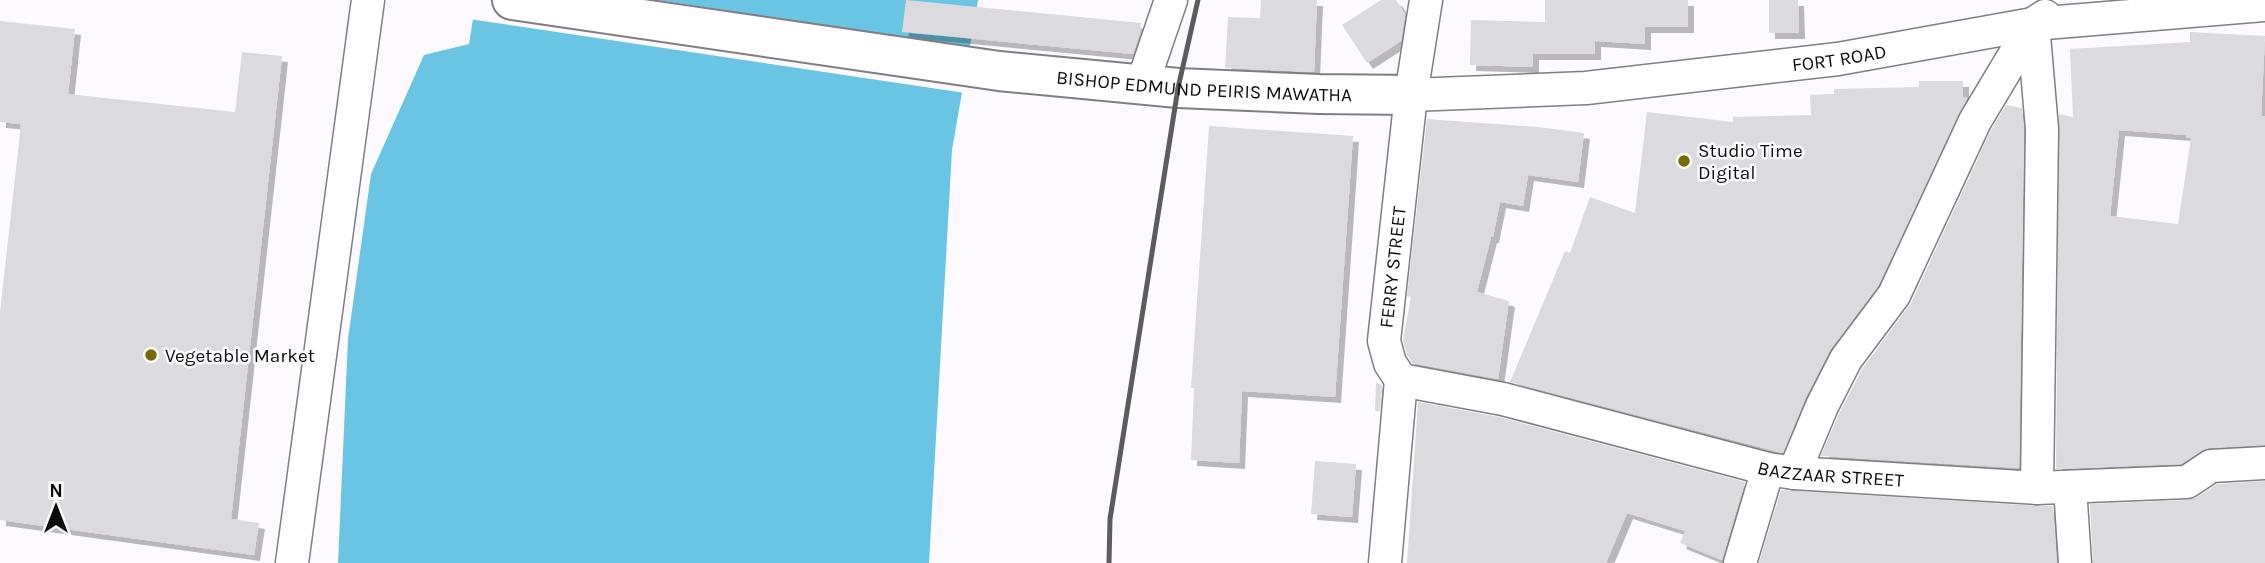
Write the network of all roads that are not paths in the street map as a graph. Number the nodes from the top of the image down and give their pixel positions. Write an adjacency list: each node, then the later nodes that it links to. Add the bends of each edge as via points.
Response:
1 (368, 0): 15 (street)
2 (512, 0): 8 (street, BISHOP EDMUND PEIRIS MAWATHA, via 999,71)
3 (1171, 0): 8 (street)
4 (1426, 0): 9 (street, FERRY STREET)
5 (2070, 0): 7 (street)
6 (2265, 5): 7 (street, FORT ROAD)
7 (2033, 24): 9 (street, FORT ROAD, via 1838,59 1586,88); 12 (street, via 1975,121 1894,295 1846,359); 14 (street, via 2042,129)
8 (1142, 85): 9 (street, BISHOP EDMUND PEIRIS MAWATHA)
9 (1411, 95): 10 (street, FERRY STREET, via 1384,341)
10 (1401, 380): 12 (street, BAZZAAR STREET, via 1503,399); 16 (street)
11 (2265, 464): 13 (street, BAZZAAR STREET, via 2211,466 2188,482)
12 (1781, 471): 14 (street, BAZZAAR STREET); 17 (street)
13 (2070, 487): 14 (street, BAZZAAR STREET); 18 (street)
14 (2037, 488)
15 (292, 563)
16 (1385, 563)
17 (1741, 563)
18 (2075, 563)

